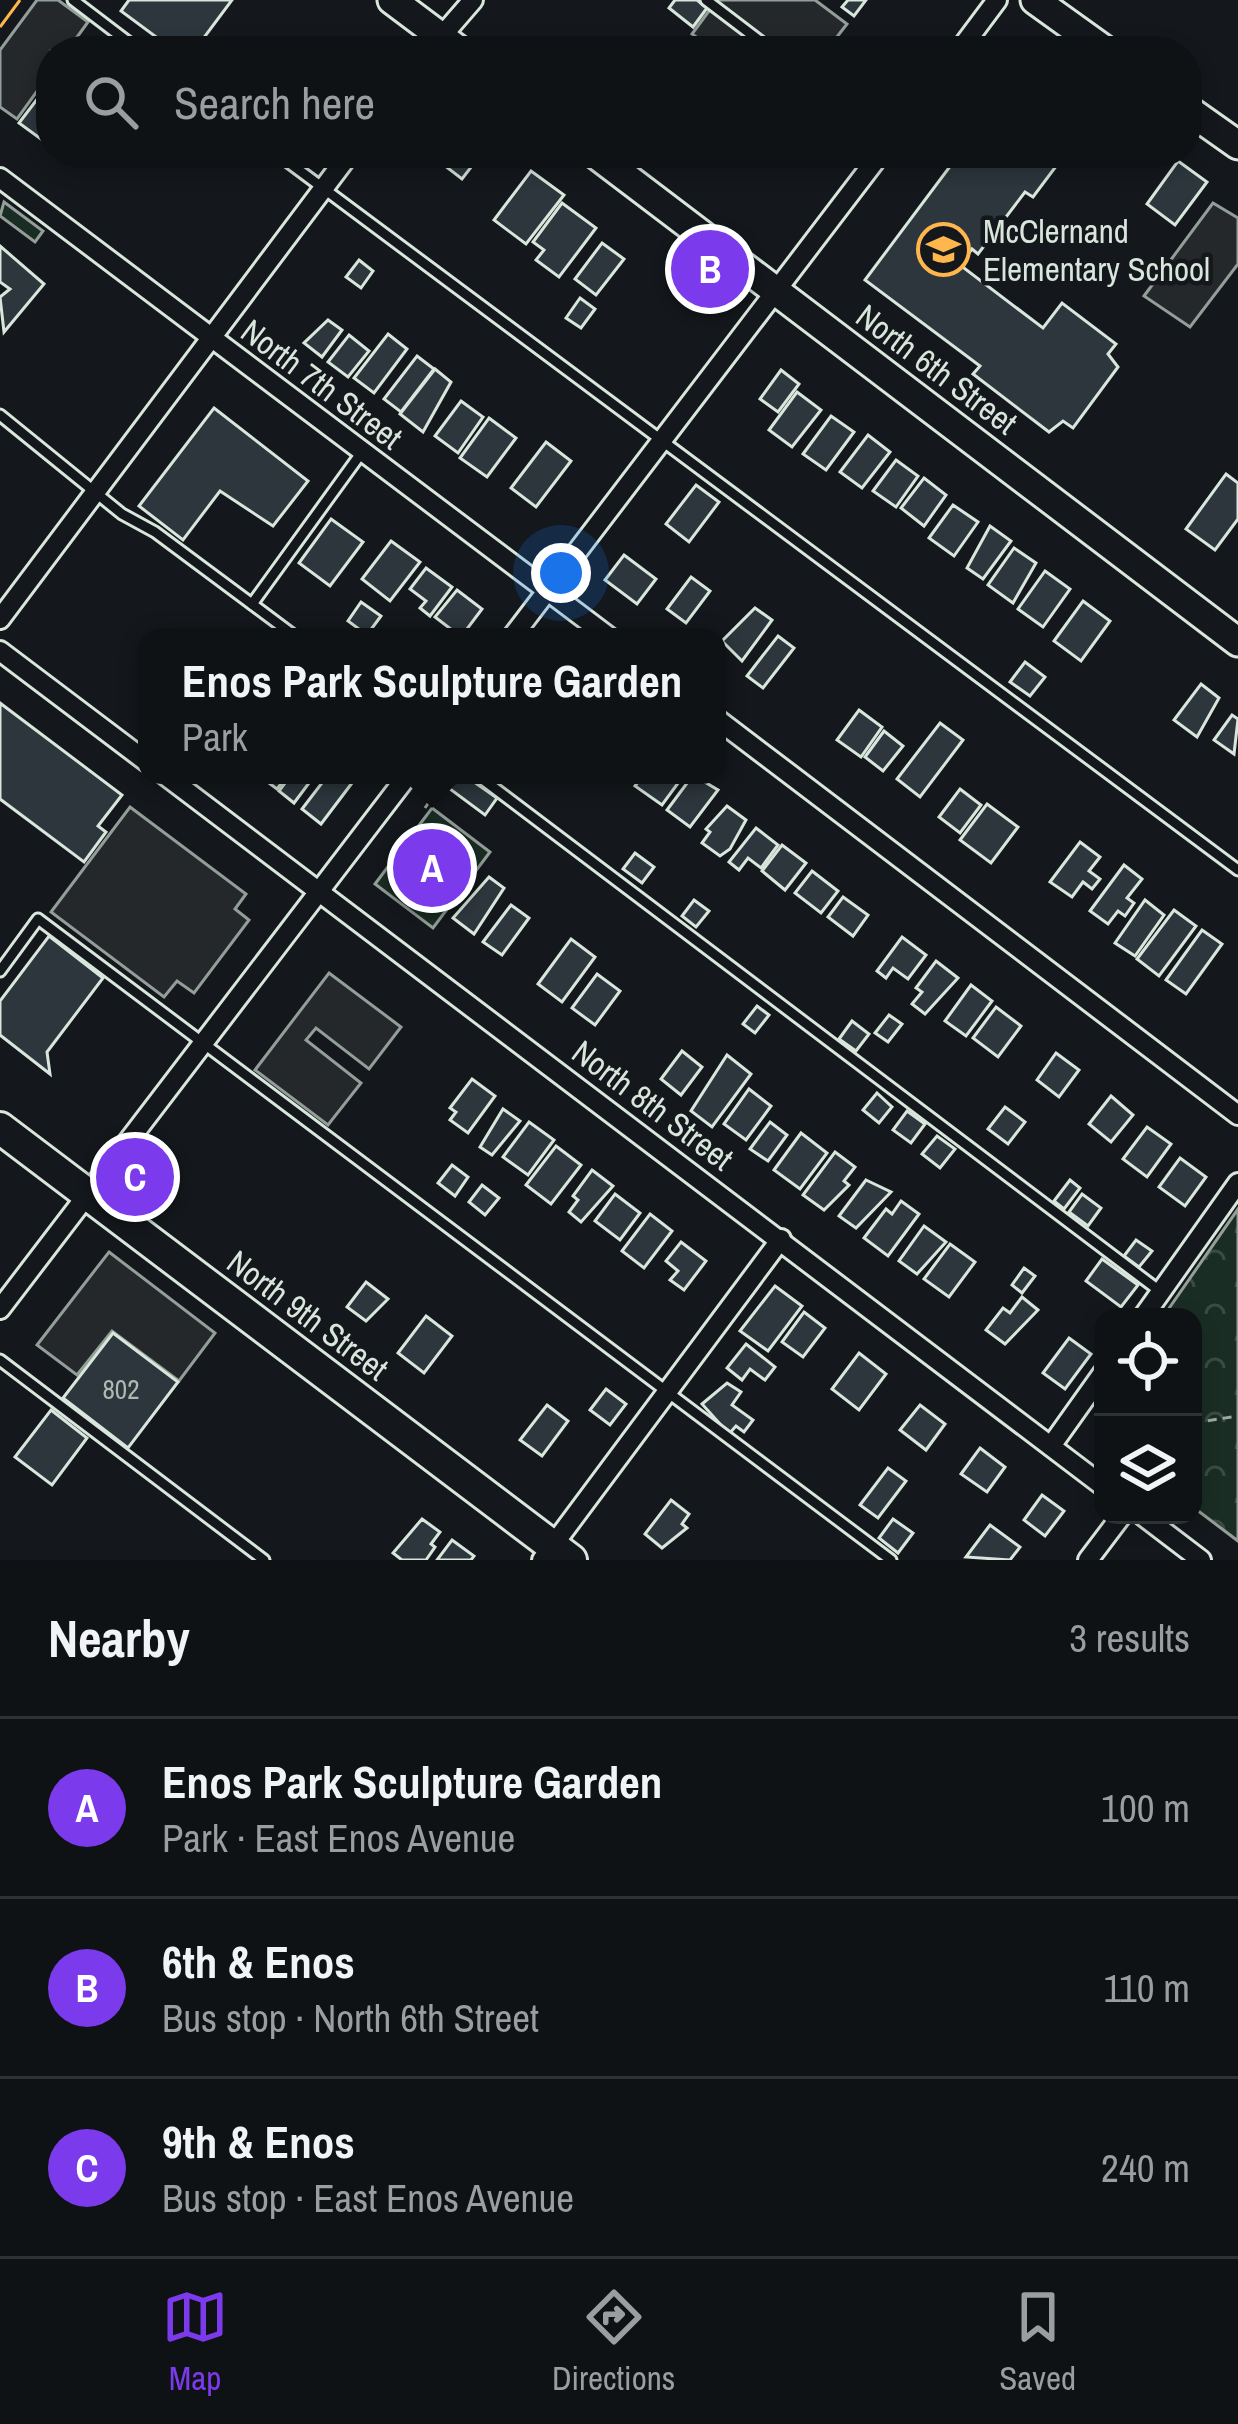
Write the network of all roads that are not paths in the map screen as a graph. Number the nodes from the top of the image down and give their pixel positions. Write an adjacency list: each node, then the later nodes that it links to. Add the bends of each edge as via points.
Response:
1 (73, 0): 7 (lane)
2 (392, 0): 8 (main road)
3 (473, 0): 9 (street)
4 (706, 0): 10 (lane)
5 (997, 0): 11 (street)
6 (1035, 0): 12 (main road)
7 (120, 36)
8 (432, 36)
9 (451, 36)
10 (753, 36)
11 (969, 36)
12 (1085, 36)
13 (1202, 120): 14 (main road)
14 (1238, 145)
15 (295, 168): 20 (lane)
16 (338, 168): 20 (street)
17 (614, 168): 21 (main road, North 6th Street)
18 (869, 168): 21 (street)
19 (0, 178): 22 (street, North 7th Street)
20 (322, 189): 22 (street); 24 (lane)
21 (775, 291): 24 (street); 33 (main road, North 6th Street)
22 (212, 339): 25 (street, North 7th Street); 26 (street)
23 (0, 415): 26 (lane)
24 (661, 442): 27 (street); 40 (lane)
25 (362, 452): 27 (street, North 7th Street); 28 (lane)
26 (98, 494): 28 (lane); 29 (street)
27 (547, 591): 31 (street); 32 (street, North 7th Street)
28 (252, 604): 30 (lane)
29 (0, 619)
30 (284, 628)
31 (519, 628)
32 (597, 628)
33 (1238, 642)
34 (0, 651): 36 (street)
35 (726, 726): 44 (street)
36 (138, 755)
37 (177, 784): 41 (street, North 8th Street)
38 (401, 784): 41 (street)
39 (489, 784): 49 (lane)
40 (1238, 870)
41 (319, 891): 43 (street); 48 (street, North 8th Street)
42 (0, 971): 43 (lane, via 38,919)
43 (204, 1041): 47 (street); 54 (lane)
44 (1238, 1114)
45 (0, 1128): 47 (main road, North 9th Street)
46 (1238, 1183): 49 (street)
47 (88, 1194): 51 (street); 59 (main road, North 9th Street)
48 (781, 1239): 54 (street); 55 (street, North 8th Street)
49 (1161, 1292): 50 (street)
50 (1149, 1308)
51 (0, 1309)
52 (0, 1360): 60 (lane)
53 (1094, 1386): 55 (street)
54 (667, 1392): 59 (street); 61 (lane)
55 (1051, 1446): 56 (street, North 8th Street)
56 (1094, 1479)
57 (1115, 1524): 62 (street)
58 (1154, 1524): 63 (street)
59 (556, 1555)
60 (263, 1560)
61 (891, 1560)
62 (1088, 1560)
63 (1201, 1560)

